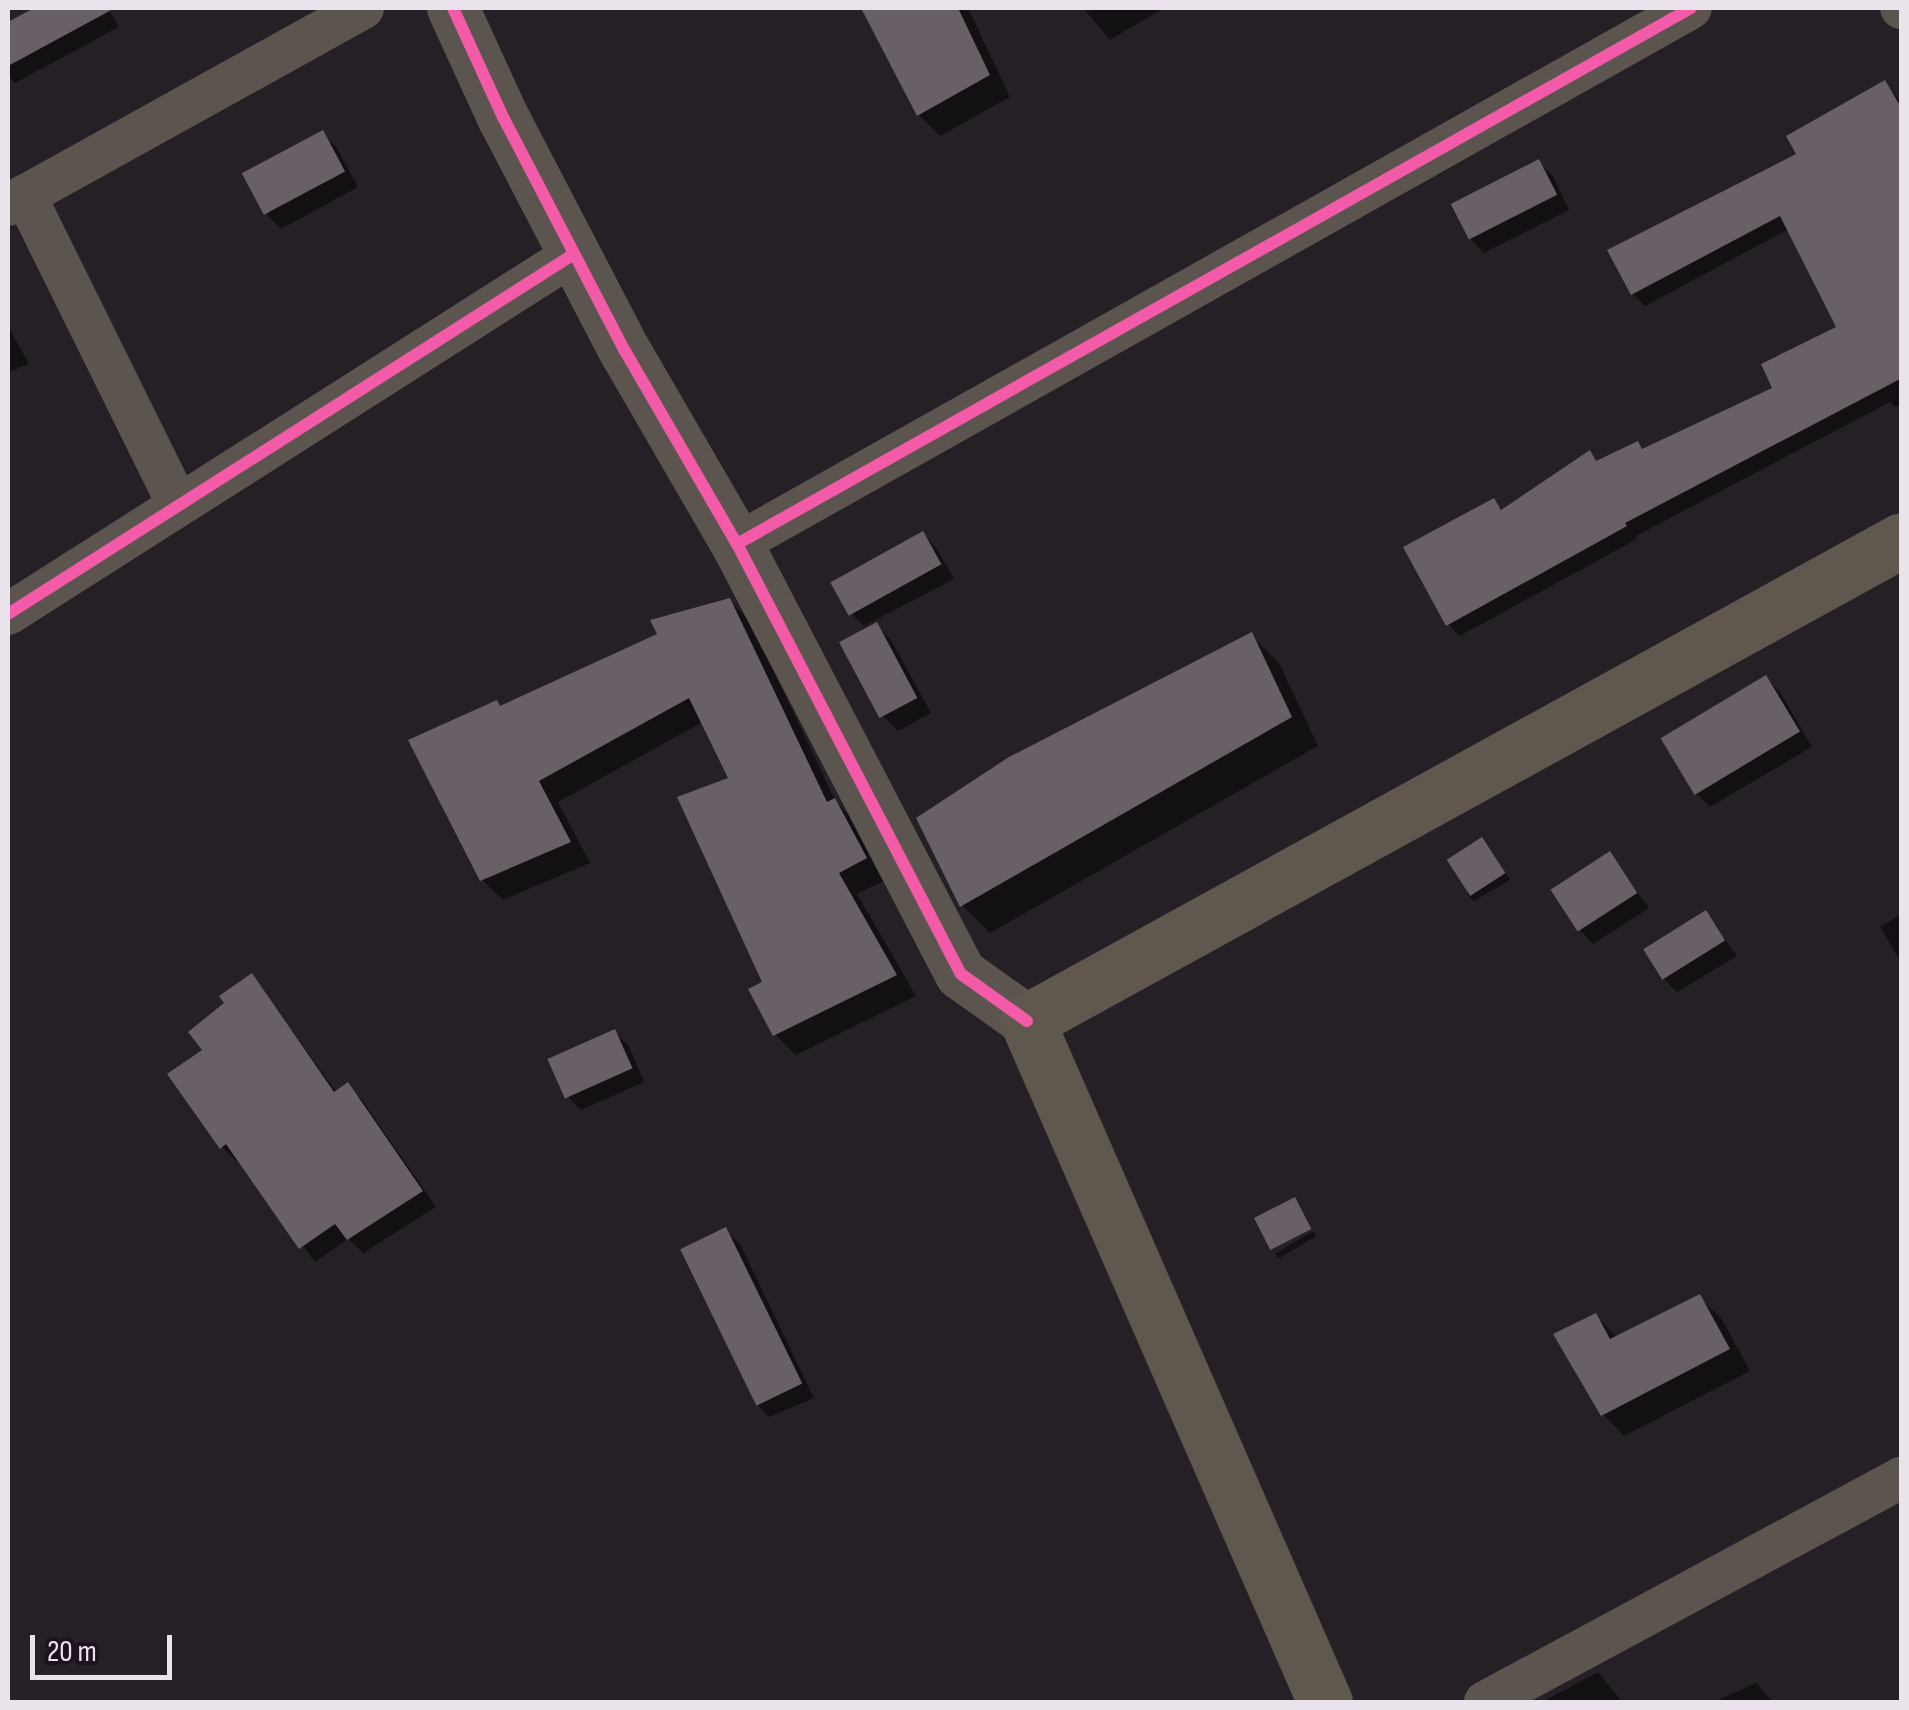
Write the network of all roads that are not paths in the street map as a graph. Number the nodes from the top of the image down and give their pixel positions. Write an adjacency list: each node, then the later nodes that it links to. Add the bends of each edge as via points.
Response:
1 (363, 8): 4 (street)
2 (453, 8): 5 (street)
3 (1691, 8): 8 (street)
4 (16, 200): 6 (street)
5 (574, 254): 6 (street); 8 (street)
6 (178, 504): 9 (street)
7 (1902, 540): 10 (main road)
8 (737, 544): 10 (street, via 961,974)
9 (8, 614)
10 (1027, 1021): 12 (main road)
11 (1902, 1476): 13 (street)
12 (1326, 1702)
13 (1485, 1702)

